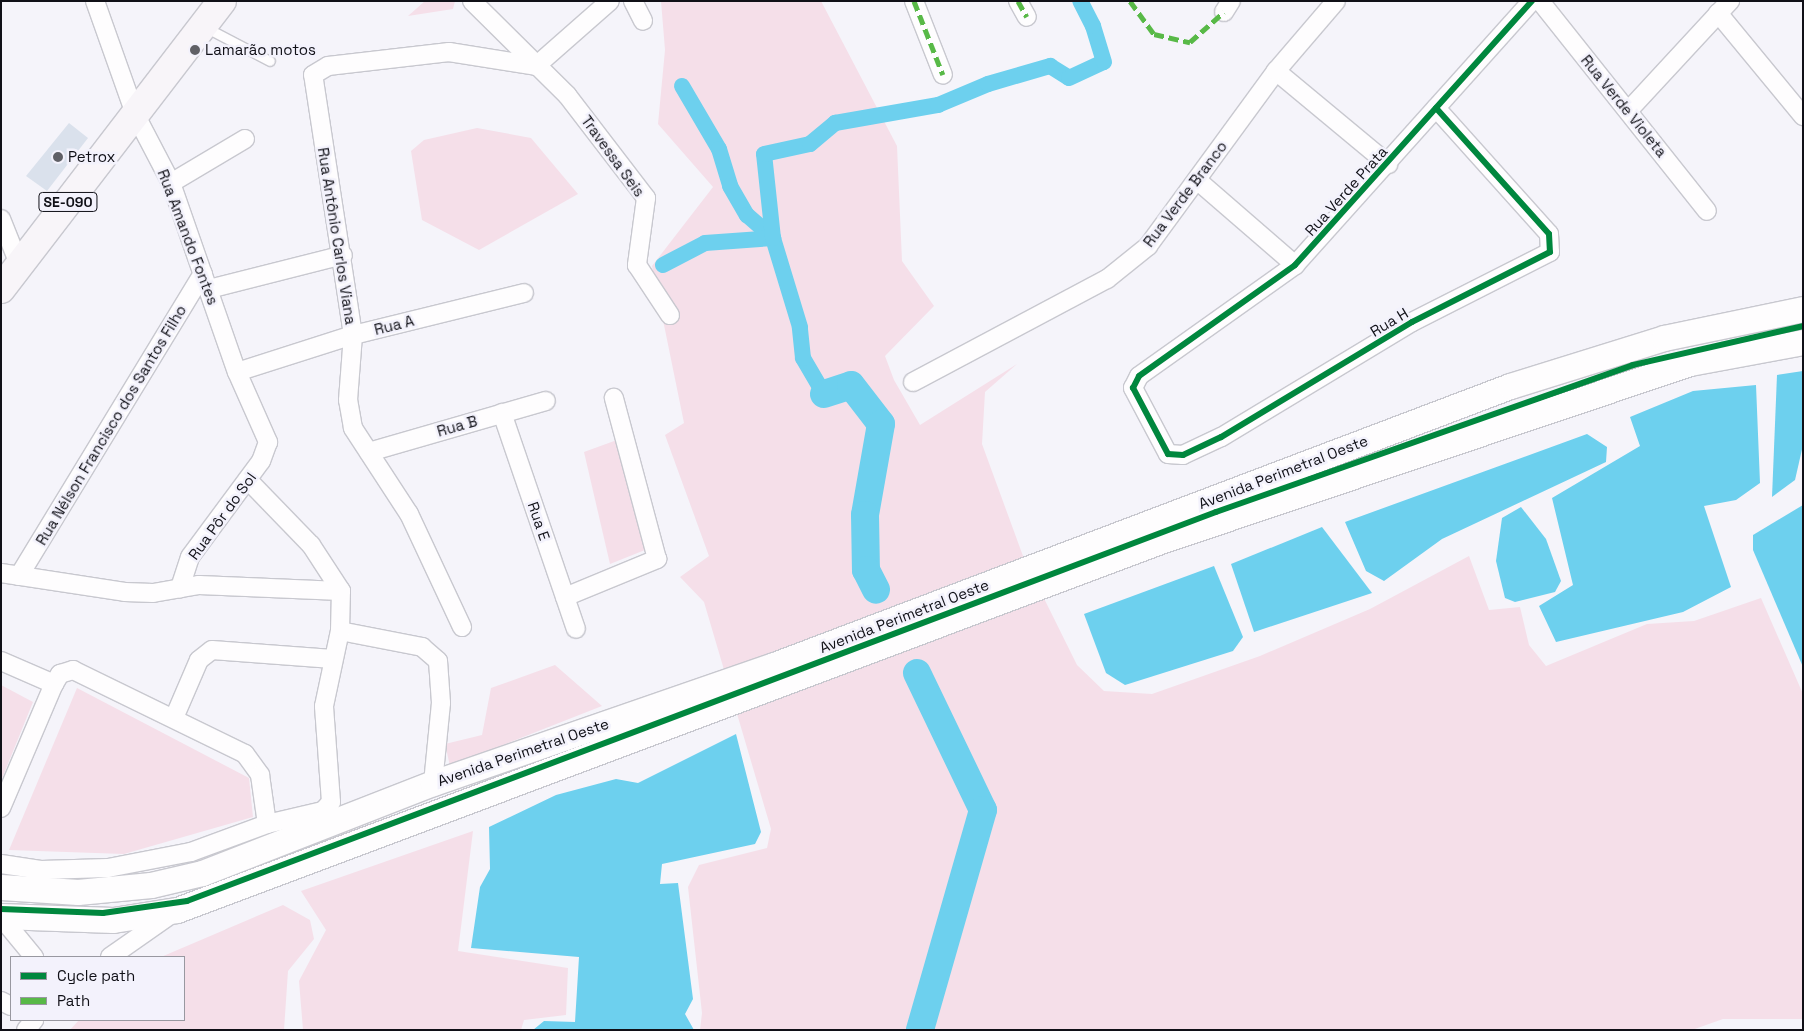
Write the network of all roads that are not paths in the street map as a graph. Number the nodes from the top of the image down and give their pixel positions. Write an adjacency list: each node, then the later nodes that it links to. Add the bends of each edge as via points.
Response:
1 (95, 1): 21 (street, Rua Amando Fontes)
2 (222, 1): 14 (main road, SE-090)
3 (472, 1): 16 (street, Travessa Seis)
4 (610, 1): 16 (street)
5 (633, 1): 13 (street)
6 (914, 1): 18 (street)
7 (1018, 1): 12 (street)
8 (1336, 1): 17 (street, Rua Verde Branco)
9 (1532, 1): 19 (street, Rua Verde Prata)
10 (1540, 1): 20 (street, Rua Verde Violeta)
11 (1724, 7): 20 (street); 22 (street)
12 (1027, 18)
13 (643, 21)
14 (203, 26): 15 (lane); 21 (main road, SE-090)
15 (270, 61)
16 (536, 66): 29 (street, Rua Antônio Carlos Viana, via 449,52 328,66 313,75 312,92); 36 (street, Travessa Seis, via 585,116 646,198 637,265)
17 (1276, 71): 24 (street); 25 (street, Rua Verde Branco)
18 (943, 75)
19 (1436, 108): 24 (street, Rua Verde Prata); 39 (street, Rua H, via 1549,234 1553,246 1547,256 1412,322 1270,409 1183,454 1165,451 1133,388 1136,379)
20 (1629, 110): 27 (street, Rua Verde Violeta)
21 (135, 114): 26 (street, Rua Amando Fontes); 30 (main road, SE-090)
22 (1803, 116)
23 (245, 139): 26 (street)
24 (1388, 164): 31 (street, Rua Verde Prata)
25 (1197, 180): 31 (street); 41 (street, Rua Verde Branco, via 1148,246 1124,268)
26 (170, 183): 32 (street, Rua Amando Fontes)
27 (1708, 211)
28 (1, 219): 30 (street)
29 (343, 255): 32 (street); 37 (street, Rua Antônio Carlos Viana)
30 (20, 264): 33 (main road, SE-090)
31 (1295, 265): 39 (street, Rua Verde Prata)
32 (206, 281): 40 (street, Rua Amando Fontes); 49 (street, Rua Nélson Francisco dos Santos Filho)
33 (1, 289)
34 (524, 293): 37 (street, Rua A)
35 (1803, 309): 60 (main road, Avenida Perimetral Oeste, via 1664,338 1510,386 774,665)
36 (670, 315)
37 (353, 335): 40 (street, Rua A); 46 (street, Rua Antônio Carlos Viana, via 349,409 353,428)
38 (1803, 342): 65 (main road, Avenida Perimetral Oeste, via 1690,363 1163,540)
39 (1150, 367)
40 (237, 372): 45 (street, Rua Amando Fontes)
41 (913, 382)
42 (614, 398): 52 (street, via 657,559)
43 (546, 401): 44 (street, Rua B)
44 (502, 413): 46 (street, Rua B); 52 (street, Rua E)
45 (268, 446): 47 (street, Rua Pôr do Sol)
46 (369, 452): 53 (street, Rua Antônio Carlos Viana, via 409,514)
47 (248, 480): 50 (street, Rua Pôr do Sol, via 190,557); 51 (street, via 311,546)
48 (1, 573): 49 (street)
49 (19, 576): 50 (street, via 125,592)
50 (180, 588): 51 (street, via 199,584)
51 (341, 591): 55 (street)
52 (565, 597): 54 (street, Rua E)
53 (462, 627)
54 (576, 629)
55 (340, 631): 56 (street); 60 (street, via 414,645 435,656 441,703)
56 (333, 659): 59 (street, via 212,650 200,660); 62 (street, via 324,706 331,802 323,811)
57 (1, 661): 58 (street)
58 (54, 684): 59 (street, via 60,674 73,670); 61 (street)
59 (174, 718): 62 (street, via 255,763)
60 (433, 783): 64 (main road, Avenida Perimetral Oeste, via 202,873 151,885 78,892)
61 (1, 808)
62 (267, 824): 63 (street, via 191,852 108,868 41,870)
63 (1, 864)
64 (1, 887)
65 (177, 910): 66 (main road, Avenida Perimetral Oeste, via 113,920); 68 (street)
66 (1, 917): 67 (street)
67 (33, 956)
68 (111, 956)

